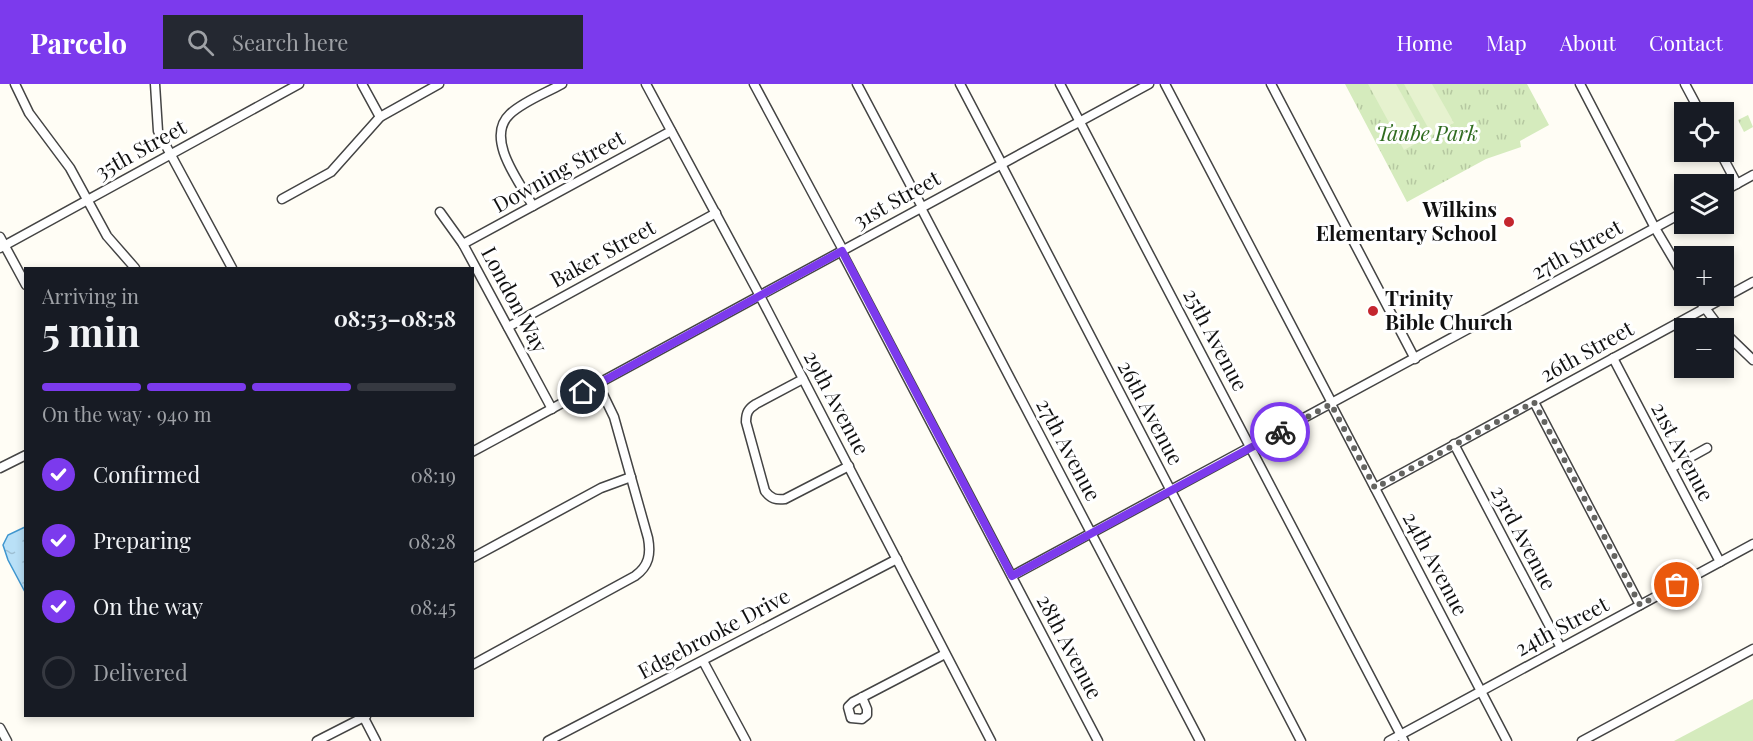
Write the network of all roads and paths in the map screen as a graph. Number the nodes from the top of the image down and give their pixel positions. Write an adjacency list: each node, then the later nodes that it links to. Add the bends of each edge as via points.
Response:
1 (15, 84): 28 (street)
2 (155, 84): 21 (street, via 158,131)
3 (299, 84): 21 (street, 35th Street)
4 (362, 84): 18 (street)
5 (439, 84): 18 (street)
6 (562, 84): 29 (street, via 514,111 500,131 502,150)
7 (646, 84): 20 (street, 29th Avenue)
8 (754, 84): 37 (street, 28th Avenue)
9 (857, 84): 30 (street, 27th Avenue)
10 (960, 84): 23 (street, 26th Avenue)
11 (1060, 84): 19 (street, 25th Avenue)
12 (1149, 84): 19 (street, 31st Street)
13 (1166, 84): 55 (street, 24th Avenue)
14 (1271, 84): 50 (street)
15 (1580, 84): 34 (street)
16 (1684, 84): 17 (street)
17 (1694, 102)
18 (380, 117): 27 (street, via 331,172)
19 (1080, 121): 23 (street, 31st Street); 58 (street, 25th Avenue)
20 (671, 131): 29 (street, Downing Street); 32 (street, 29th Avenue)
21 (169, 155): 28 (street, 35th Street); 40 (street)
22 (1725, 162): 25 (street)
23 (1001, 164): 30 (street, 31st Street); 68 (street, 26th Avenue)
24 (1753, 175): 25 (street)
25 (1737, 184): 26 (street)
26 (1734, 186)
27 (282, 199)
28 (87, 200): 35 (street, 35th Street); 39 (street, via 107,236)
29 (533, 206): 36 (street, Downing Street)
30 (922, 207): 37 (street, 31st Street); 69 (street, 27th Avenue)
31 (440, 212): 36 (street, London Way)
32 (716, 213): 43 (street, 29th Avenue); 47 (street, Baker Street)
33 (1674, 218): 34 (street, 27th Street)
34 (1655, 228): 38 (street); 50 (street, 27th Street)
35 (2, 243): 41 (street)
36 (464, 244): 47 (street, London Way)
37 (842, 250): 43 (street, 31st Street); 74 (street, 28th Avenue)
38 (1674, 261)
39 (134, 267)
40 (231, 267)
41 (24, 282)
42 (1753, 282): 45 (street, 26th Street)
43 (760, 296): 52 (street, 29th Avenue); 53 (street, 31st Street)
44 (1702, 306): 45 (street)
45 (1704, 309): 46 (street); 49 (street, 26th Street)
46 (1712, 318)
47 (508, 327): 56 (street, London Way)
48 (1734, 342): 51 (street)
49 (1613, 358): 54 (street, 26th Street); 65 (street, 21st Avenue)
50 (1415, 359): 55 (street, 27th Street)
51 (1753, 360)
52 (803, 379): 63 (street, 29th Avenue); 63 (street, via 756,404 746,414 765,492 770,498 785,499)
53 (598, 384): 56 (street, 31st Street); 66 (street, via 614,417)
54 (1534, 402): 57 (street, 26th Street); 75 (street)
55 (1332, 403): 58 (street, 27th Street); 67 (street, 24th Avenue)
56 (552, 409): 60 (street, 31st Street)
57 (1454, 444): 67 (street, 26th Street); 76 (street, 23rd Avenue)
58 (1251, 448): 68 (street, 27th Street); 86 (street, 25th Avenue)
59 (1707, 448): 65 (street)
60 (474, 451)
61 (0, 456): 64 (street)
62 (24, 456): 64 (street)
63 (849, 466): 72 (street, 29th Avenue)
64 (2, 467)
65 (1671, 468): 73 (street, 21st Avenue)
66 (631, 477): 71 (street, via 601,488); 80 (street, via 650,549 649,559 639,574)
67 (1375, 488): 81 (street, 24th Avenue)
68 (1171, 490): 69 (street, 27th Street); 95 (street, 26th Avenue)
69 (1092, 534): 74 (street, 27th Street); 94 (street, 27th Avenue)
70 (1753, 544): 73 (street, 24th Street)
71 (474, 557)
72 (897, 559): 78 (street, 29th Avenue); 79 (street, Edgebrooke Drive)
73 (1720, 562): 75 (street, 24th Street)
74 (1012, 576): 93 (street, 28th Avenue)
75 (1640, 605): 76 (street, 24th Street)
76 (1561, 648): 81 (street, 24th Street)
77 (1753, 649): 98 (street)
78 (945, 654): 82 (street); 92 (street, 29th Avenue)
79 (703, 661): 90 (street, Edgebrooke Drive); 91 (street)
80 (474, 664)
81 (1481, 691): 86 (street, 24th Street); 97 (street, 24th Avenue)
82 (862, 697)
83 (362, 717): 88 (street)
84 (364, 717): 89 (street)
85 (0, 728): 87 (street)
86 (1402, 738): 96 (street, 24th Street)
87 (4, 740)
88 (317, 741)
89 (376, 741)
90 (548, 741)
91 (746, 741)
92 (992, 741)
93 (1098, 741)
94 (1200, 741)
95 (1301, 741)
96 (1389, 741)
97 (1507, 741)
98 (1582, 741)

